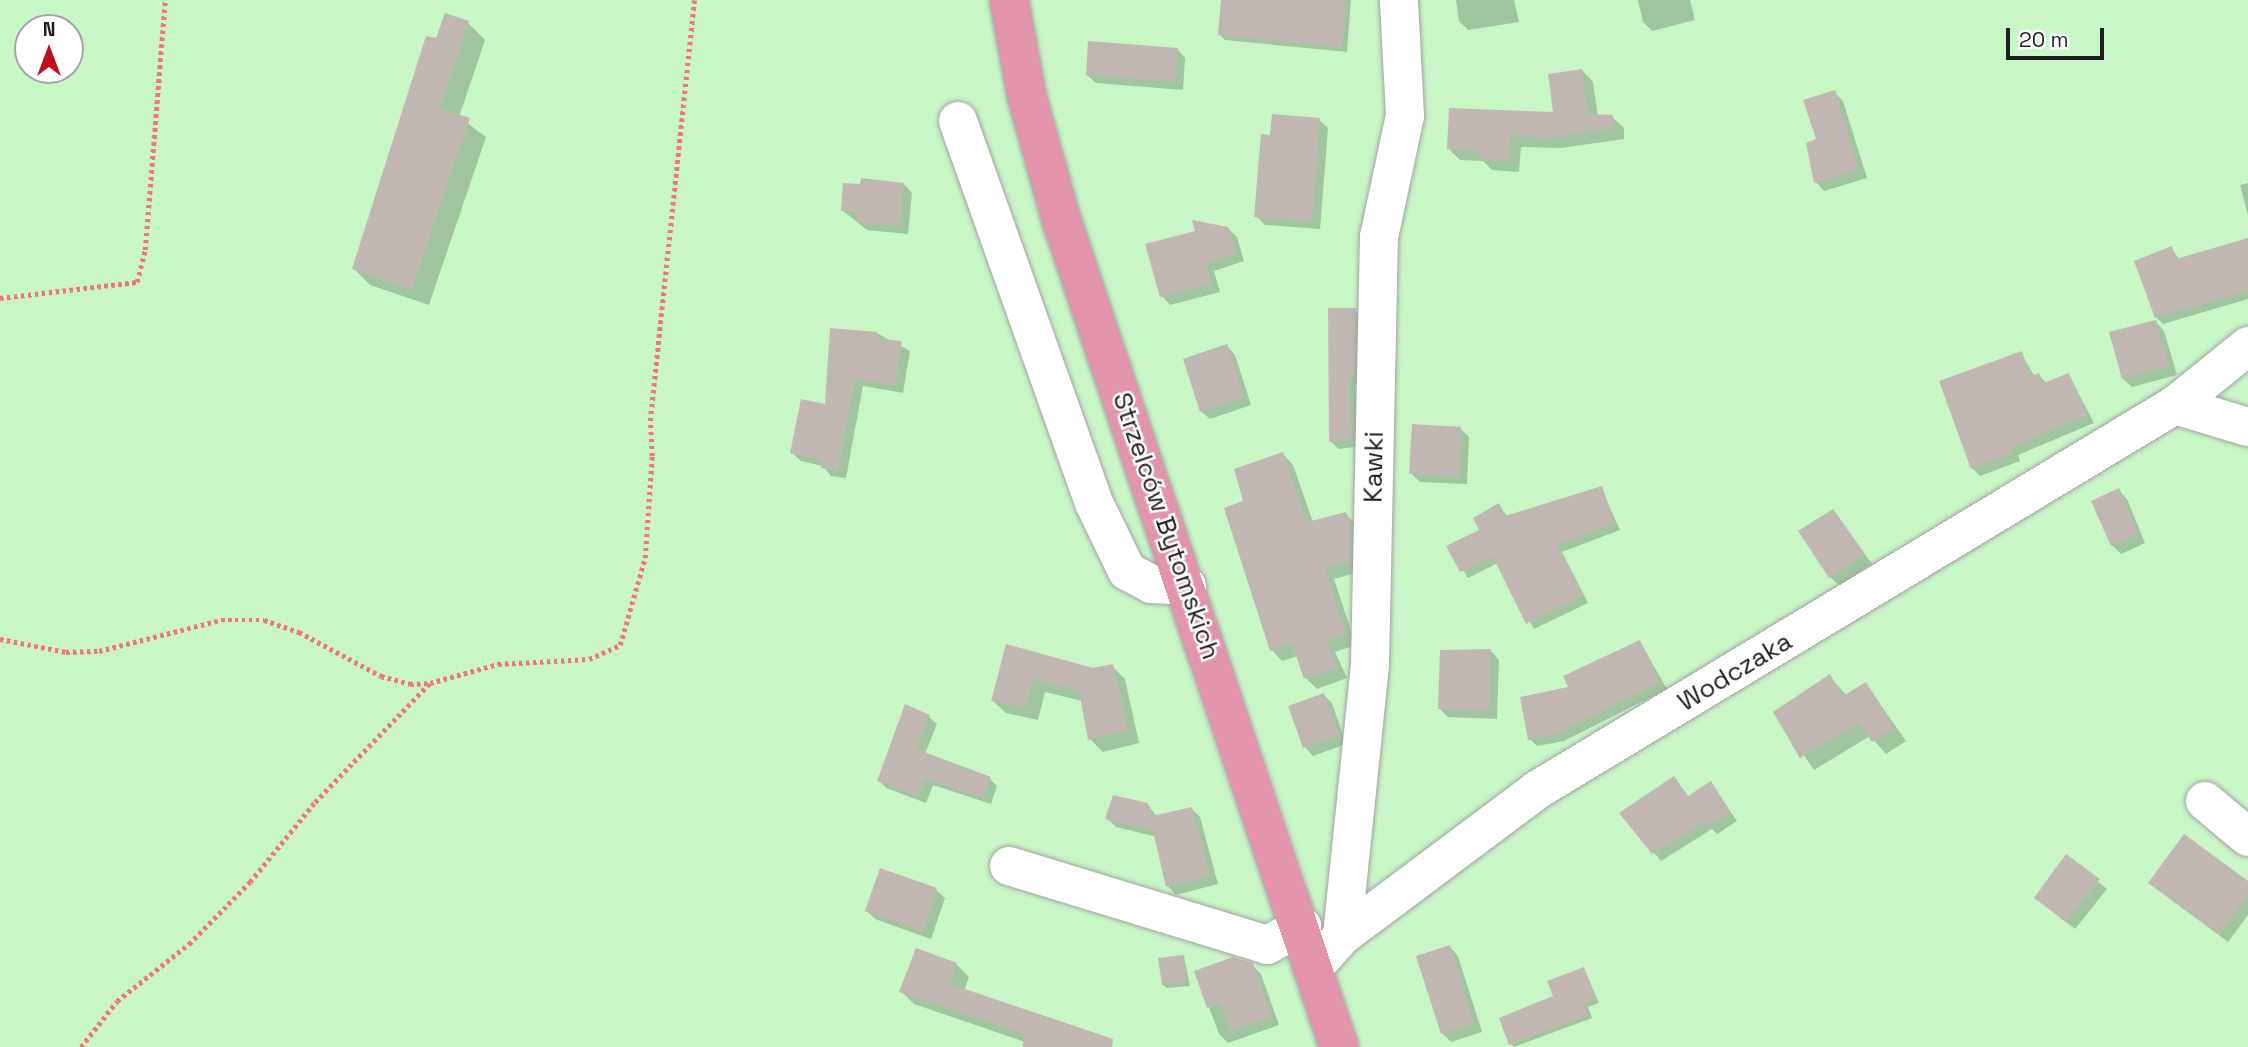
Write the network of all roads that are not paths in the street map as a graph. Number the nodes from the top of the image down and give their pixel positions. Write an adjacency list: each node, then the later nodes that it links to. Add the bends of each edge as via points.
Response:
1 (1009, 0): 7 (highway, Strzelców Bytomskich, via 1025,86 1055,199)
2 (1399, 0): 12 (street, Kawki, via 1405,116 1380,237 1370,665)
3 (958, 121): 7 (street, via 1094,503 1127,571 1151,584)
4 (2248, 346): 5 (street, Wodczaka)
5 (2175, 405): 6 (street); 12 (street, Wodczaka, via 1537,790)
6 (2248, 427)
7 (1187, 586): 11 (highway, Strzelców Bytomskich)
8 (2205, 801): 9 (street)
9 (2248, 837)
10 (1009, 866): 11 (street, via 1267,945)
11 (1302, 926): 13 (highway, Strzelców Bytomskich)
12 (1342, 936): 13 (street, Wodczaka)
13 (1315, 966): 14 (highway, Strzelców Bytomskich)
14 (1334, 1044)

